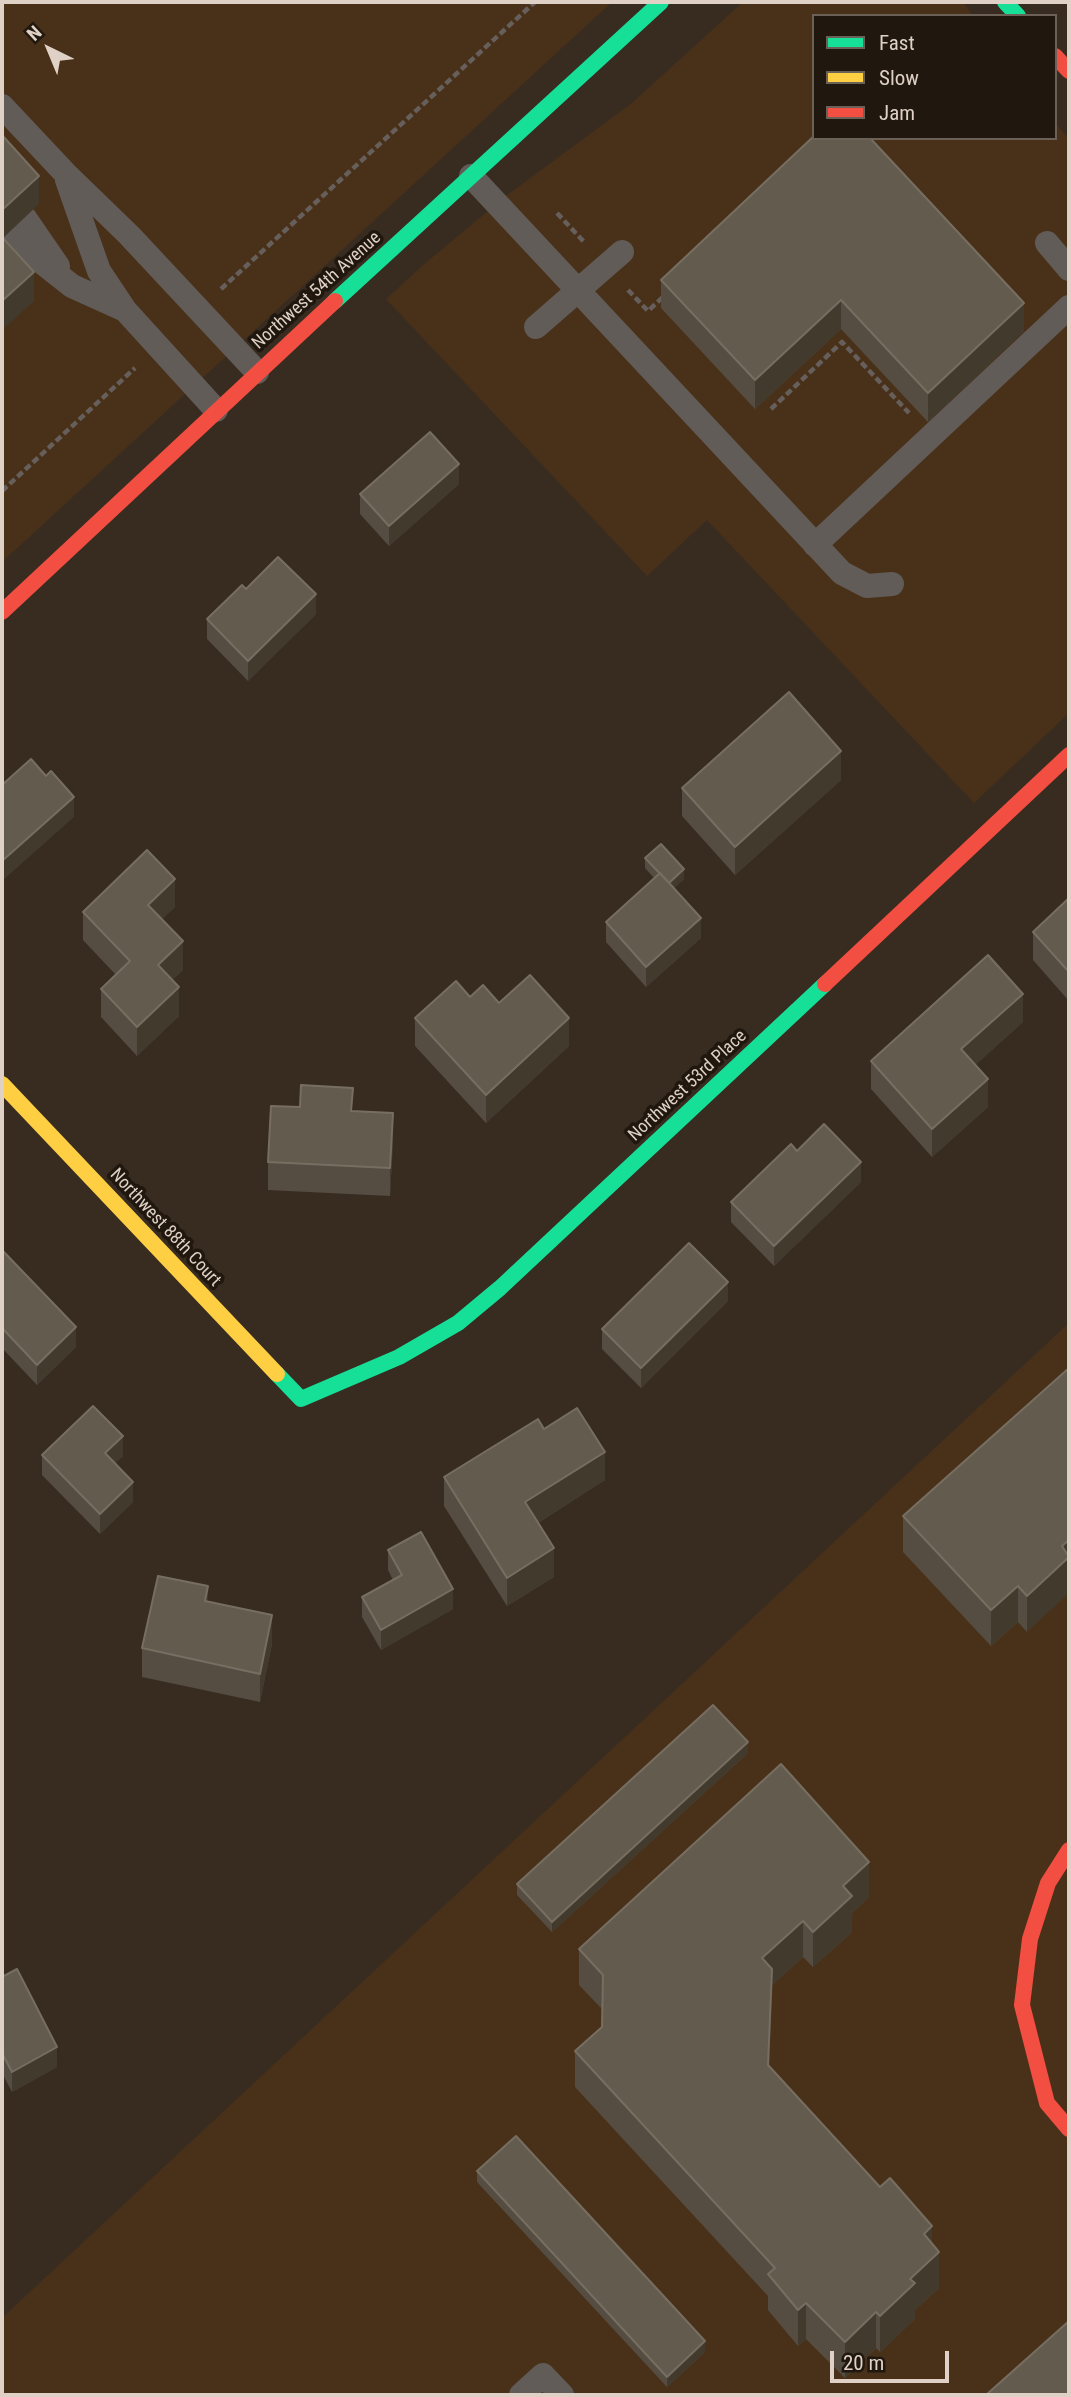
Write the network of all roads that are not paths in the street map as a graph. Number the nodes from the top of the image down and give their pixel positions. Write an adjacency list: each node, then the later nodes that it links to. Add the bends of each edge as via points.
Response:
1 (661, 2): 6 (street, Northwest 54th Avenue)
2 (1057, 58): 3 (street)
3 (1069, 71)
4 (2, 106): 5 (lane)
5 (65, 173): 15 (lane, via 99,271); 17 (lane)
6 (471, 176): 13 (lane); 17 (street, Northwest 54th Avenue)
7 (25, 218): 12 (lane)
8 (6, 234): 12 (lane)
9 (1047, 243): 11 (lane)
10 (622, 252): 13 (lane)
11 (1069, 269)
12 (72, 286): 15 (lane)
13 (578, 290): 16 (lane); 19 (lane)
14 (1069, 307): 19 (lane)
15 (125, 310): 18 (lane)
16 (536, 327)
17 (257, 372): 18 (street, Northwest 54th Avenue)
18 (216, 410): 21 (street, Northwest 54th Avenue)
19 (815, 545): 20 (lane, via 842,573 867,586)
20 (892, 584)
21 (2, 612)
22 (1069, 755): 24 (street, Northwest 53rd Place, via 500,1288 458,1323 399,1357)
23 (2, 1084): 24 (street, Northwest 88th Court)
24 (301, 1399)
25 (1069, 1850): 26 (street, via 1048,1883 1030,1939 1022,2005 1047,2103)
26 (1069, 2129)
27 (521, 2395): 28 (lane, via 543,2375)
28 (562, 2395)

